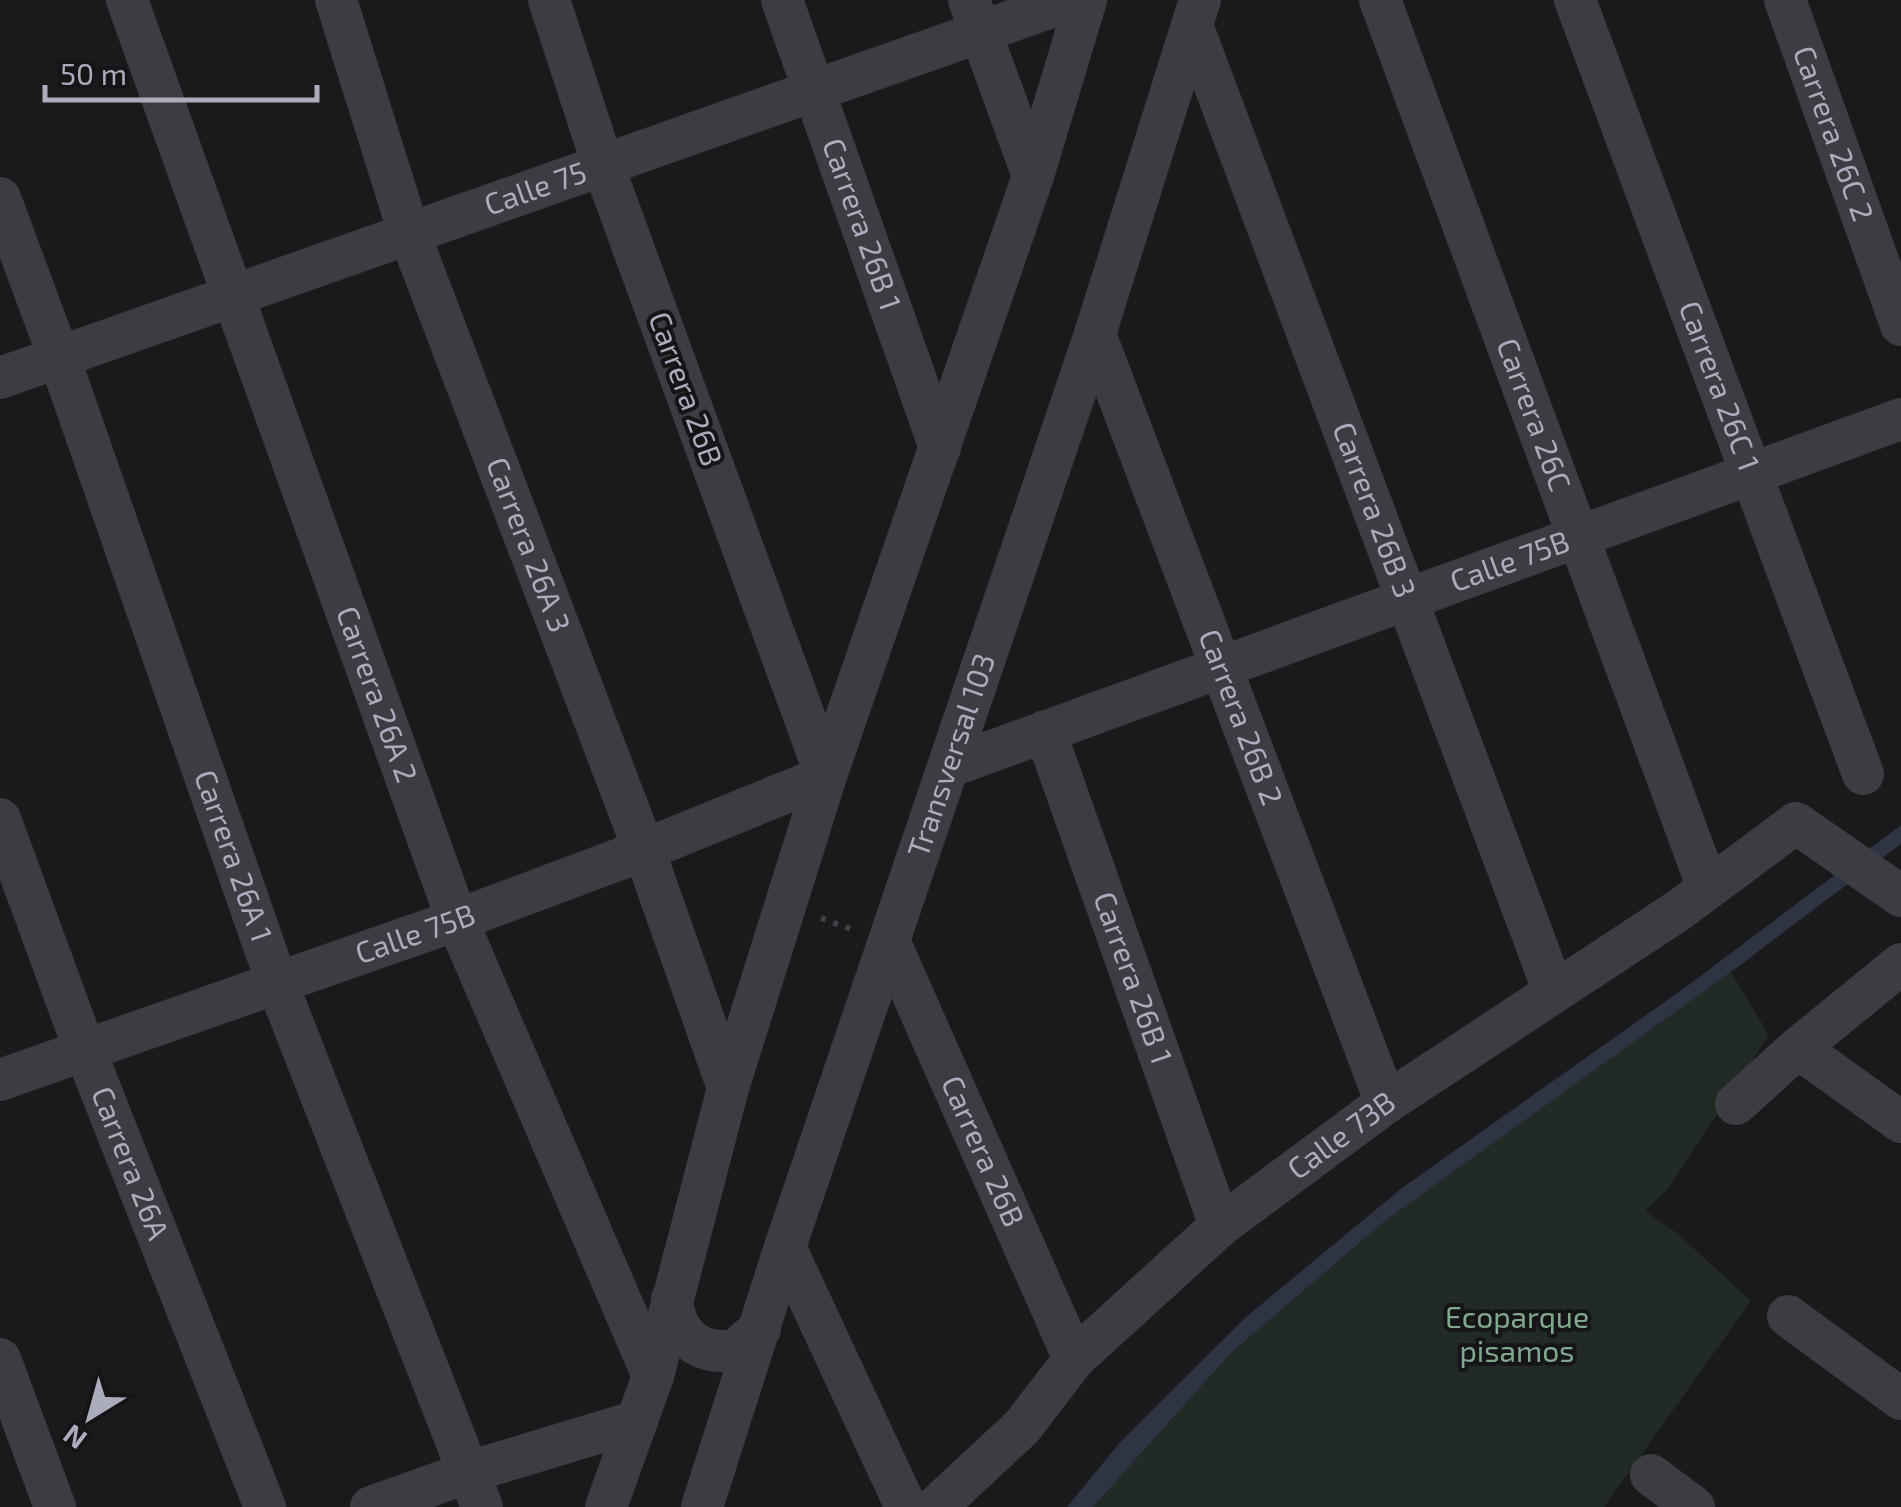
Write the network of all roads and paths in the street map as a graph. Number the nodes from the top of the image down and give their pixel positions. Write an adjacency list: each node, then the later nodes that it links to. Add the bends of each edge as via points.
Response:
1 (127, 0): 17 (street, Carrera 26A 2)
2 (336, 0): 16 (street, Carrera 26A 3)
3 (549, 0): 13 (street, Carrera 26B)
4 (782, 0): 12 (street, Carrera 26B 1)
5 (1071, 0): 11 (street, Calle 75)
6 (1086, 0): 14 (street)
7 (1380, 0): 25 (street, Carrera 26C)
8 (1576, 0): 24 (street, Carrera 26C 1)
9 (1785, 0): 18 (street, Carrera 26C 2)
10 (1196, 13): 19 (street, Transversal 103); 26 (street, Carrera 26B 3)
11 (975, 16): 12 (street, Calle 75); 14 (street)
12 (814, 91): 13 (street, Calle 75); 23 (street, Carrera 26B 1)
13 (603, 165): 16 (street, Calle 75); 31 (street, Carrera 26B)
14 (1033, 176): 23 (street)
15 (0, 198): 20 (street, Carrera 26A 1)
16 (409, 234): 17 (street, Calle 75); 33 (street, Carrera 26A 3)
17 (232, 296): 20 (street, Calle 75); 37 (street, Carrera 26A 2)
18 (1901, 326)
19 (1096, 334): 27 (street, Carrera 26B 2); 29 (street, Transversal 103)
20 (59, 357): 21 (street, Calle 75); 40 (street, Carrera 26A 1)
21 (0, 378)
22 (1901, 419): 24 (street, Calle 75B)
23 (940, 448): 31 (street)
24 (1751, 473): 25 (street, Calle 75B); 30 (street, Carrera 26C 1)
25 (1577, 536): 26 (street, Calle 75B); 35 (street, Carrera 26C)
26 (1406, 597): 27 (street, Calle 75B); 41 (street, Carrera 26B 3)
27 (1221, 665): 28 (street, Calle 75B); 46 (street, Carrera 26B 2)
28 (1045, 731): 29 (street, Calle 75B); 49 (street, Carrera 26B 1)
29 (951, 766): 38 (street, Transversal 103)
30 (1863, 774)
31 (826, 776): 33 (street, Calle 75B); 36 (street)
32 (0, 819): 42 (street, Carrera 26A)
33 (644, 850): 37 (street, Calle 75B); 45 (street, Carrera 26A 3)
34 (1874, 876): 35 (street, Calle 73B, via 1796,823)
35 (1708, 888): 41 (street, Calle 73B)
36 (785, 905): 38 (path); 45 (street)
37 (457, 920): 40 (street, Calle 75B); 56 (street, Carrera 26A 2)
38 (890, 943): 50 (street, Transversal 103); 55 (street, Carrera 26B)
39 (1901, 964): 43 (street)
40 (278, 983): 42 (street, Calle 75B); 60 (street, Carrera 26A 1)
41 (1554, 992): 46 (street, Calle 73B)
42 (84, 1048): 44 (street, Calle 75B); 62 (street, Carrera 26A)
43 (1798, 1048): 47 (street); 48 (street)
44 (0, 1080)
45 (728, 1088): 51 (street)
46 (1386, 1103): 49 (street, Calle 73B)
47 (1736, 1104)
48 (1901, 1122)
49 (1220, 1226): 55 (street, Calle 73B)
50 (786, 1247): 53 (street, Transversal 103); 66 (street)
51 (672, 1299): 53 (street, via 680,1329 704,1349 735,1350); 56 (street)
52 (1788, 1316): 57 (street)
53 (760, 1329): 65 (street, Transversal 103)
54 (0, 1359): 61 (street)
55 (1074, 1359): 67 (street, Calle 73B, via 1022,1427)
56 (653, 1376): 58 (street)
57 (1901, 1398)
58 (637, 1421): 60 (street); 64 (street)
59 (1651, 1475): 68 (street)
60 (475, 1490): 63 (street)
61 (55, 1507)
62 (266, 1507)
63 (371, 1507)
64 (606, 1507)
65 (702, 1507)
66 (906, 1507)
67 (936, 1507)
68 (1694, 1507)

